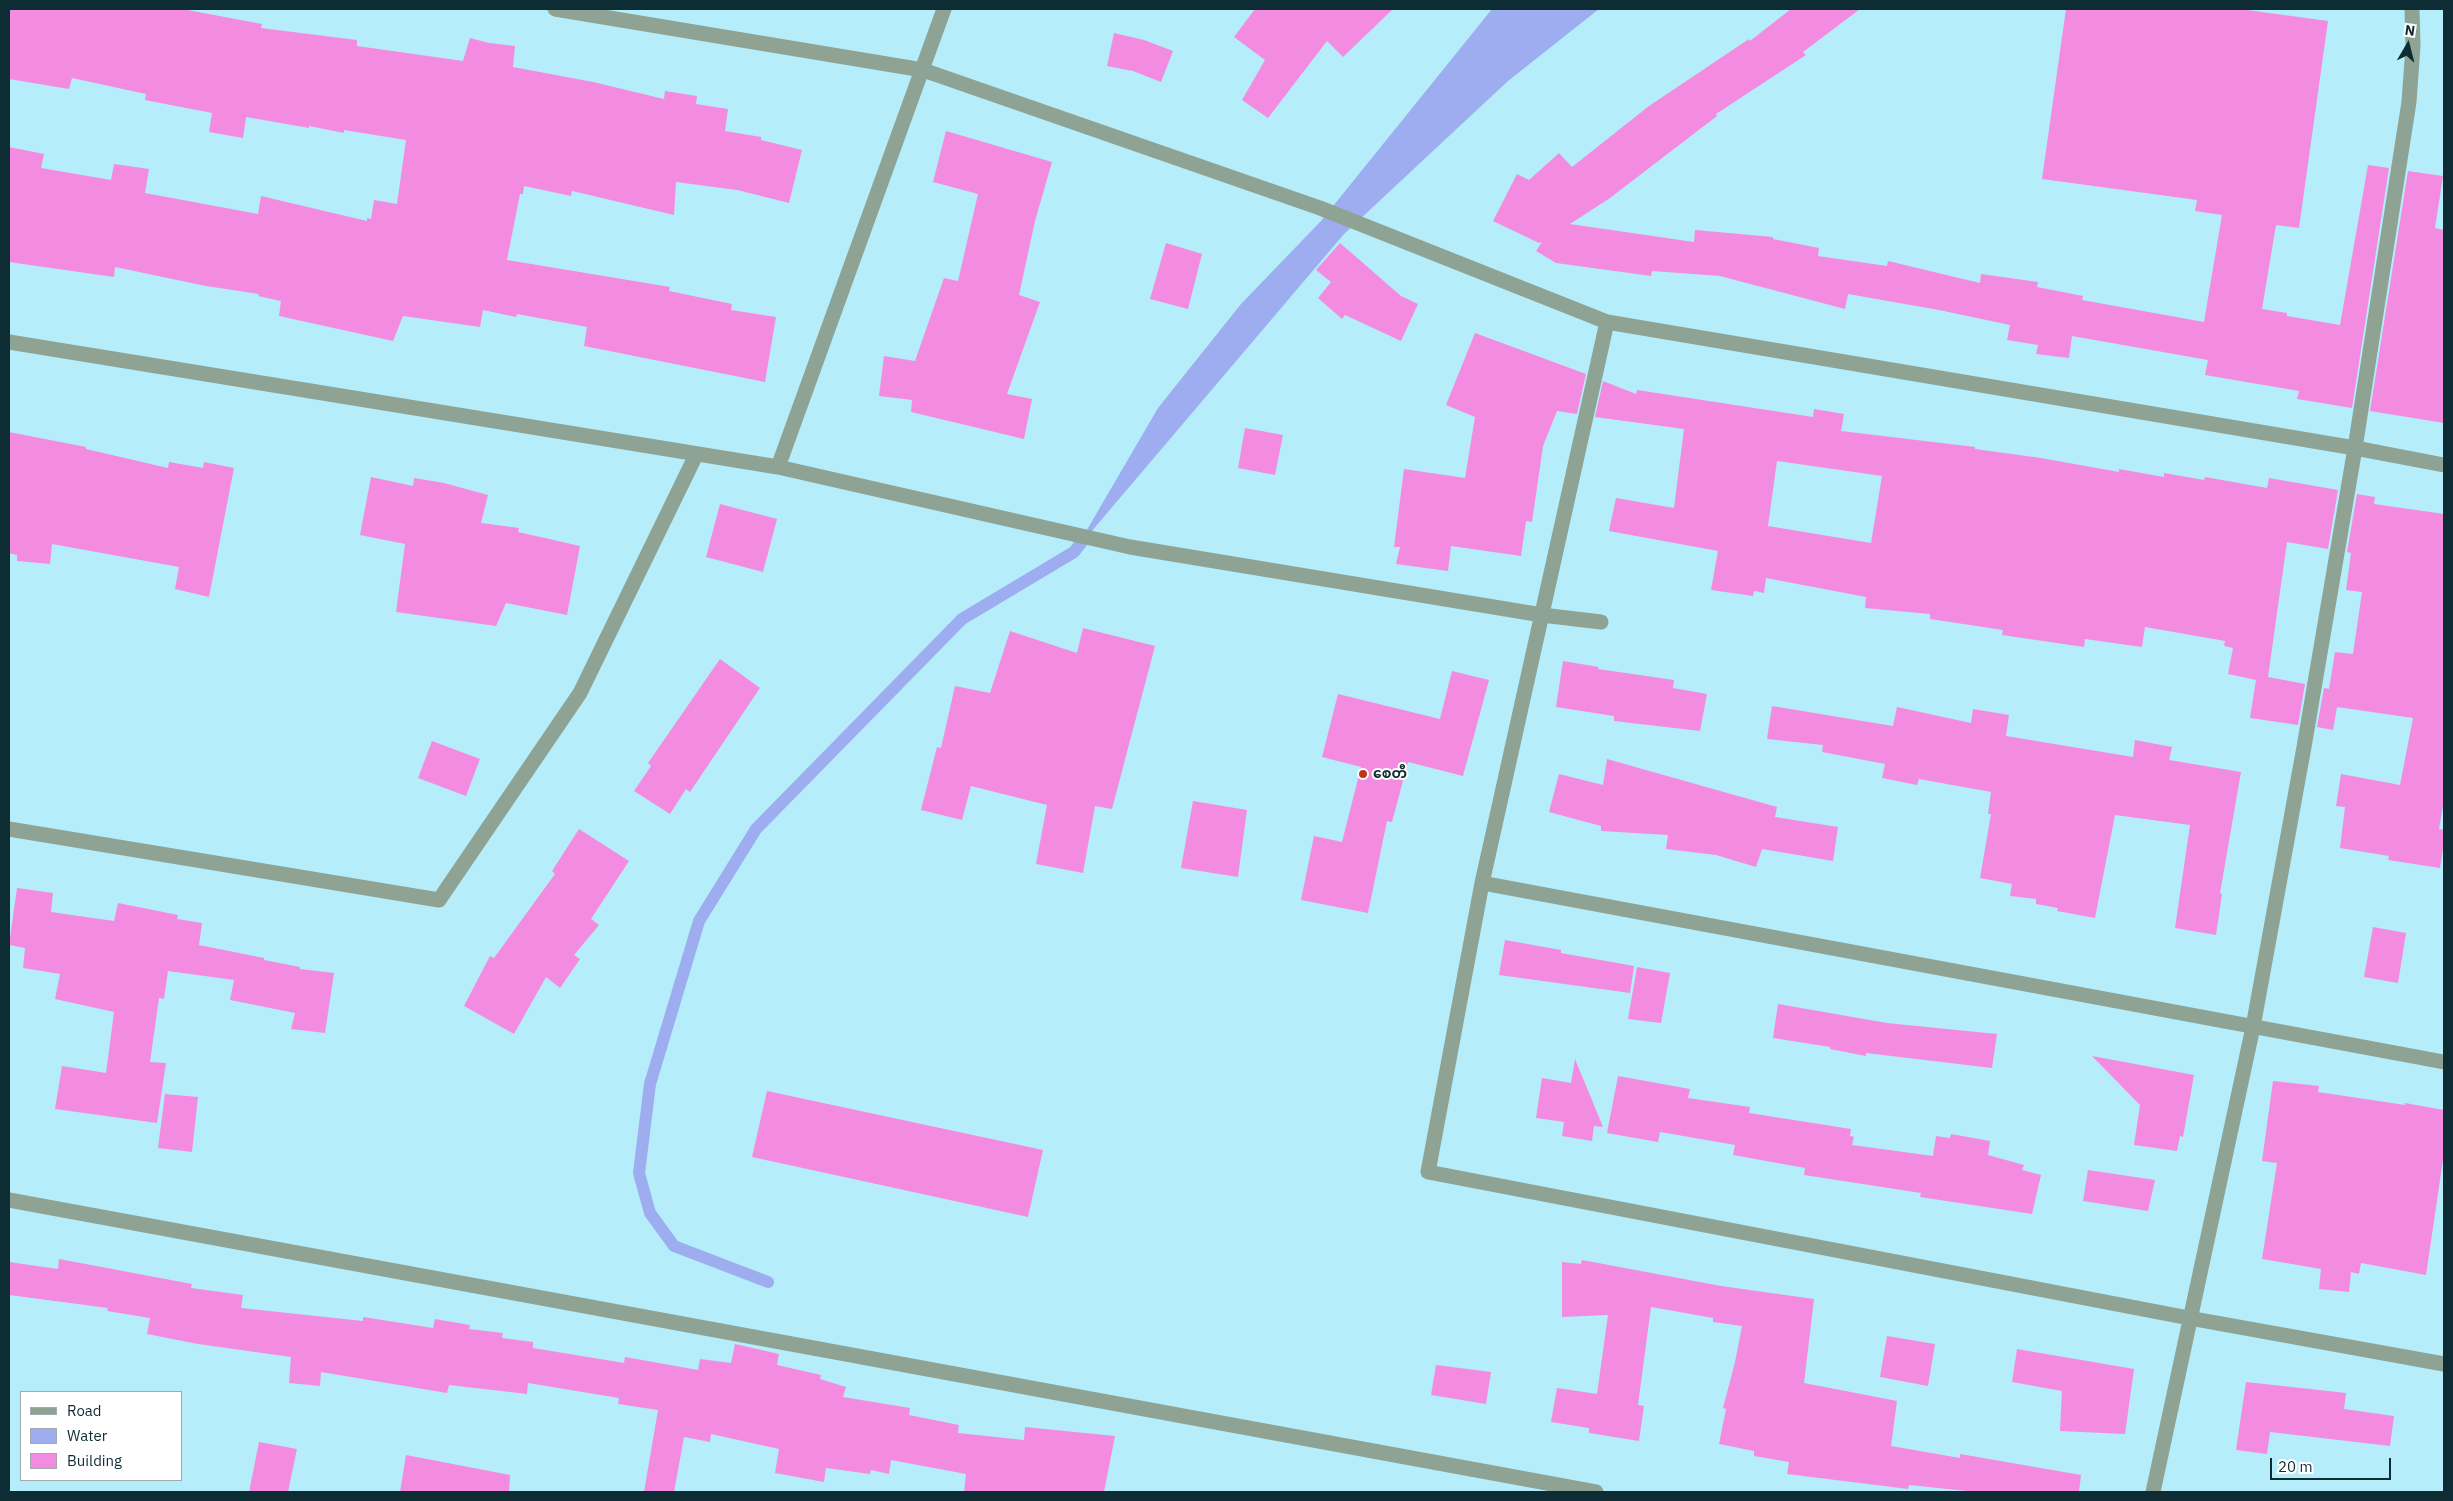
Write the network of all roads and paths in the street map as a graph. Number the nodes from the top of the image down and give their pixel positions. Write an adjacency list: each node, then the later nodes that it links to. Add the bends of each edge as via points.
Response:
1 (555, 9): 4 (street)
2 (944, 9): 4 (street)
3 (2412, 9): 7 (street, via 2409,102)
4 (923, 70): 5 (street, via 1320,208); 10 (street)
5 (1607, 322): 7 (street); 11 (street)
6 (9, 342): 8 (street)
7 (2355, 448): 9 (street); 15 (street)
8 (696, 455): 10 (street); 13 (street, via 580,693 439,900)
9 (2444, 465)
10 (778, 467): 11 (street, via 1130,547)
11 (1542, 615): 12 (street); 14 (street)
12 (1601, 622)
13 (9, 829)
14 (1482, 883): 15 (street); 18 (street, via 1428,1172)
15 (2253, 1027): 16 (street); 18 (street)
16 (2444, 1062)
17 (9, 1200): 20 (street)
18 (2189, 1318): 19 (street); 21 (street)
19 (2444, 1364)
20 (1596, 1492)
21 (2153, 1492)

